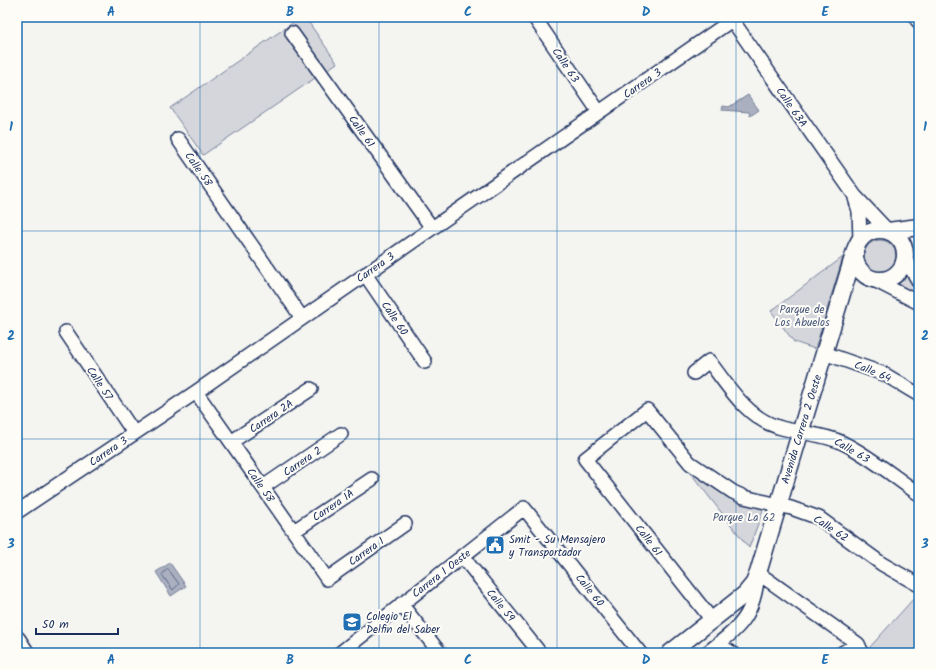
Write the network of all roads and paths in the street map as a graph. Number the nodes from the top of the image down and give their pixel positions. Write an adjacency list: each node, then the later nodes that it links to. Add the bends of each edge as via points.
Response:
1 (534, 17): 6 (street, Calle 63)
2 (917, 17): 4 (main road)
3 (731, 18): 6 (street, Carrera 3); 8 (street, Calle 63A)
4 (919, 20)
5 (292, 33): 10 (street, Calle 61)
6 (599, 112): 10 (street, Carrera 3)
7 (178, 139): 20 (street, Calle 58)
8 (855, 196): 11 (street, Calle 63A); 13 (street, Calle 63A, via 859,211)
9 (919, 227): 11 (main road)
10 (432, 228): 15 (street, Carrera 3)
11 (888, 231): 13 (main road, via 872,231); 14 (main road, via 895,235)
12 (919, 233): 14 (main road, via 910,241)
13 (858, 243): 16 (main road, via 856,264); 18 (main road, Avenida Carrera 2 Oeste)
14 (904, 254): 16 (main road, via 898,273 887,279); 17 (street)
15 (365, 274): 20 (street, Carrera 3); 23 (street, Calle 60)
16 (870, 279): 18 (main road); 19 (street)
17 (919, 282)
18 (844, 285): 22 (main road, Avenida Carrera 2 Oeste)
19 (919, 303)
20 (302, 318): 26 (street, Carrera 3)
21 (66, 332): 30 (street, Calle 57)
22 (824, 353): 27 (street, Calle 64, via 884,374); 29 (main road, Avenida Carrera 2 Oeste)
23 (425, 362)
24 (694, 373): 29 (street, Calle 63, via 709,361 737,398 753,414 779,428)
25 (311, 389): 32 (street, Carrera 2A)
26 (196, 392): 30 (street, Carrera 3); 32 (street, Calle 58)
27 (919, 395)
28 (647, 410): 36 (street, Calle 62, via 690,463 738,495); 46 (street, Calle 61, via 585,459)
29 (800, 431): 35 (street, Calle 63, via 829,437 852,448); 36 (main road, Avenida Carrera 2 Oeste)
30 (134, 434): 38 (street, Carrera 3)
31 (341, 434): 34 (street, Carrera 2)
32 (231, 442): 34 (street, Calle 58)
33 (372, 479): 40 (street, Carrera 1A)
34 (263, 487): 40 (street, Calle 58)
35 (919, 494)
36 (778, 506): 42 (main road, Avenida Carrera 2 Oeste); 44 (street, Calle 62, via 819,518 882,564)
37 (524, 508): 41 (street, Carrera 1 Oeste); 54 (street, Calle 60)
38 (17, 512)
39 (405, 524): 43 (street, Carrera 1)
40 (294, 532): 43 (street, Calle 58)
41 (462, 556): 45 (street, Carrera 1 Oeste); 53 (street, Calle 59)
42 (758, 573): 46 (main road, Avenida Carrera 2 Oeste, via 749,590); 48 (street, Avenida Carrera 2 Oeste, via 757,590 749,612 732,634); 49 (street)
43 (327, 579)
44 (919, 585)
45 (401, 604): 51 (street, Carrera 1 Oeste); 52 (street)
46 (712, 620): 55 (main road, Avenida Carrera 2 Oeste)
47 (17, 639): 50 (main road)
48 (718, 644): 56 (street, Avenida Carrera 2 Oeste); 57 (street)
49 (860, 649): 58 (street)
50 (26, 653)
51 (340, 653)
52 (440, 653)
53 (540, 653)
54 (640, 653)
55 (670, 653)
56 (707, 653)
57 (732, 653)
58 (842, 653)

